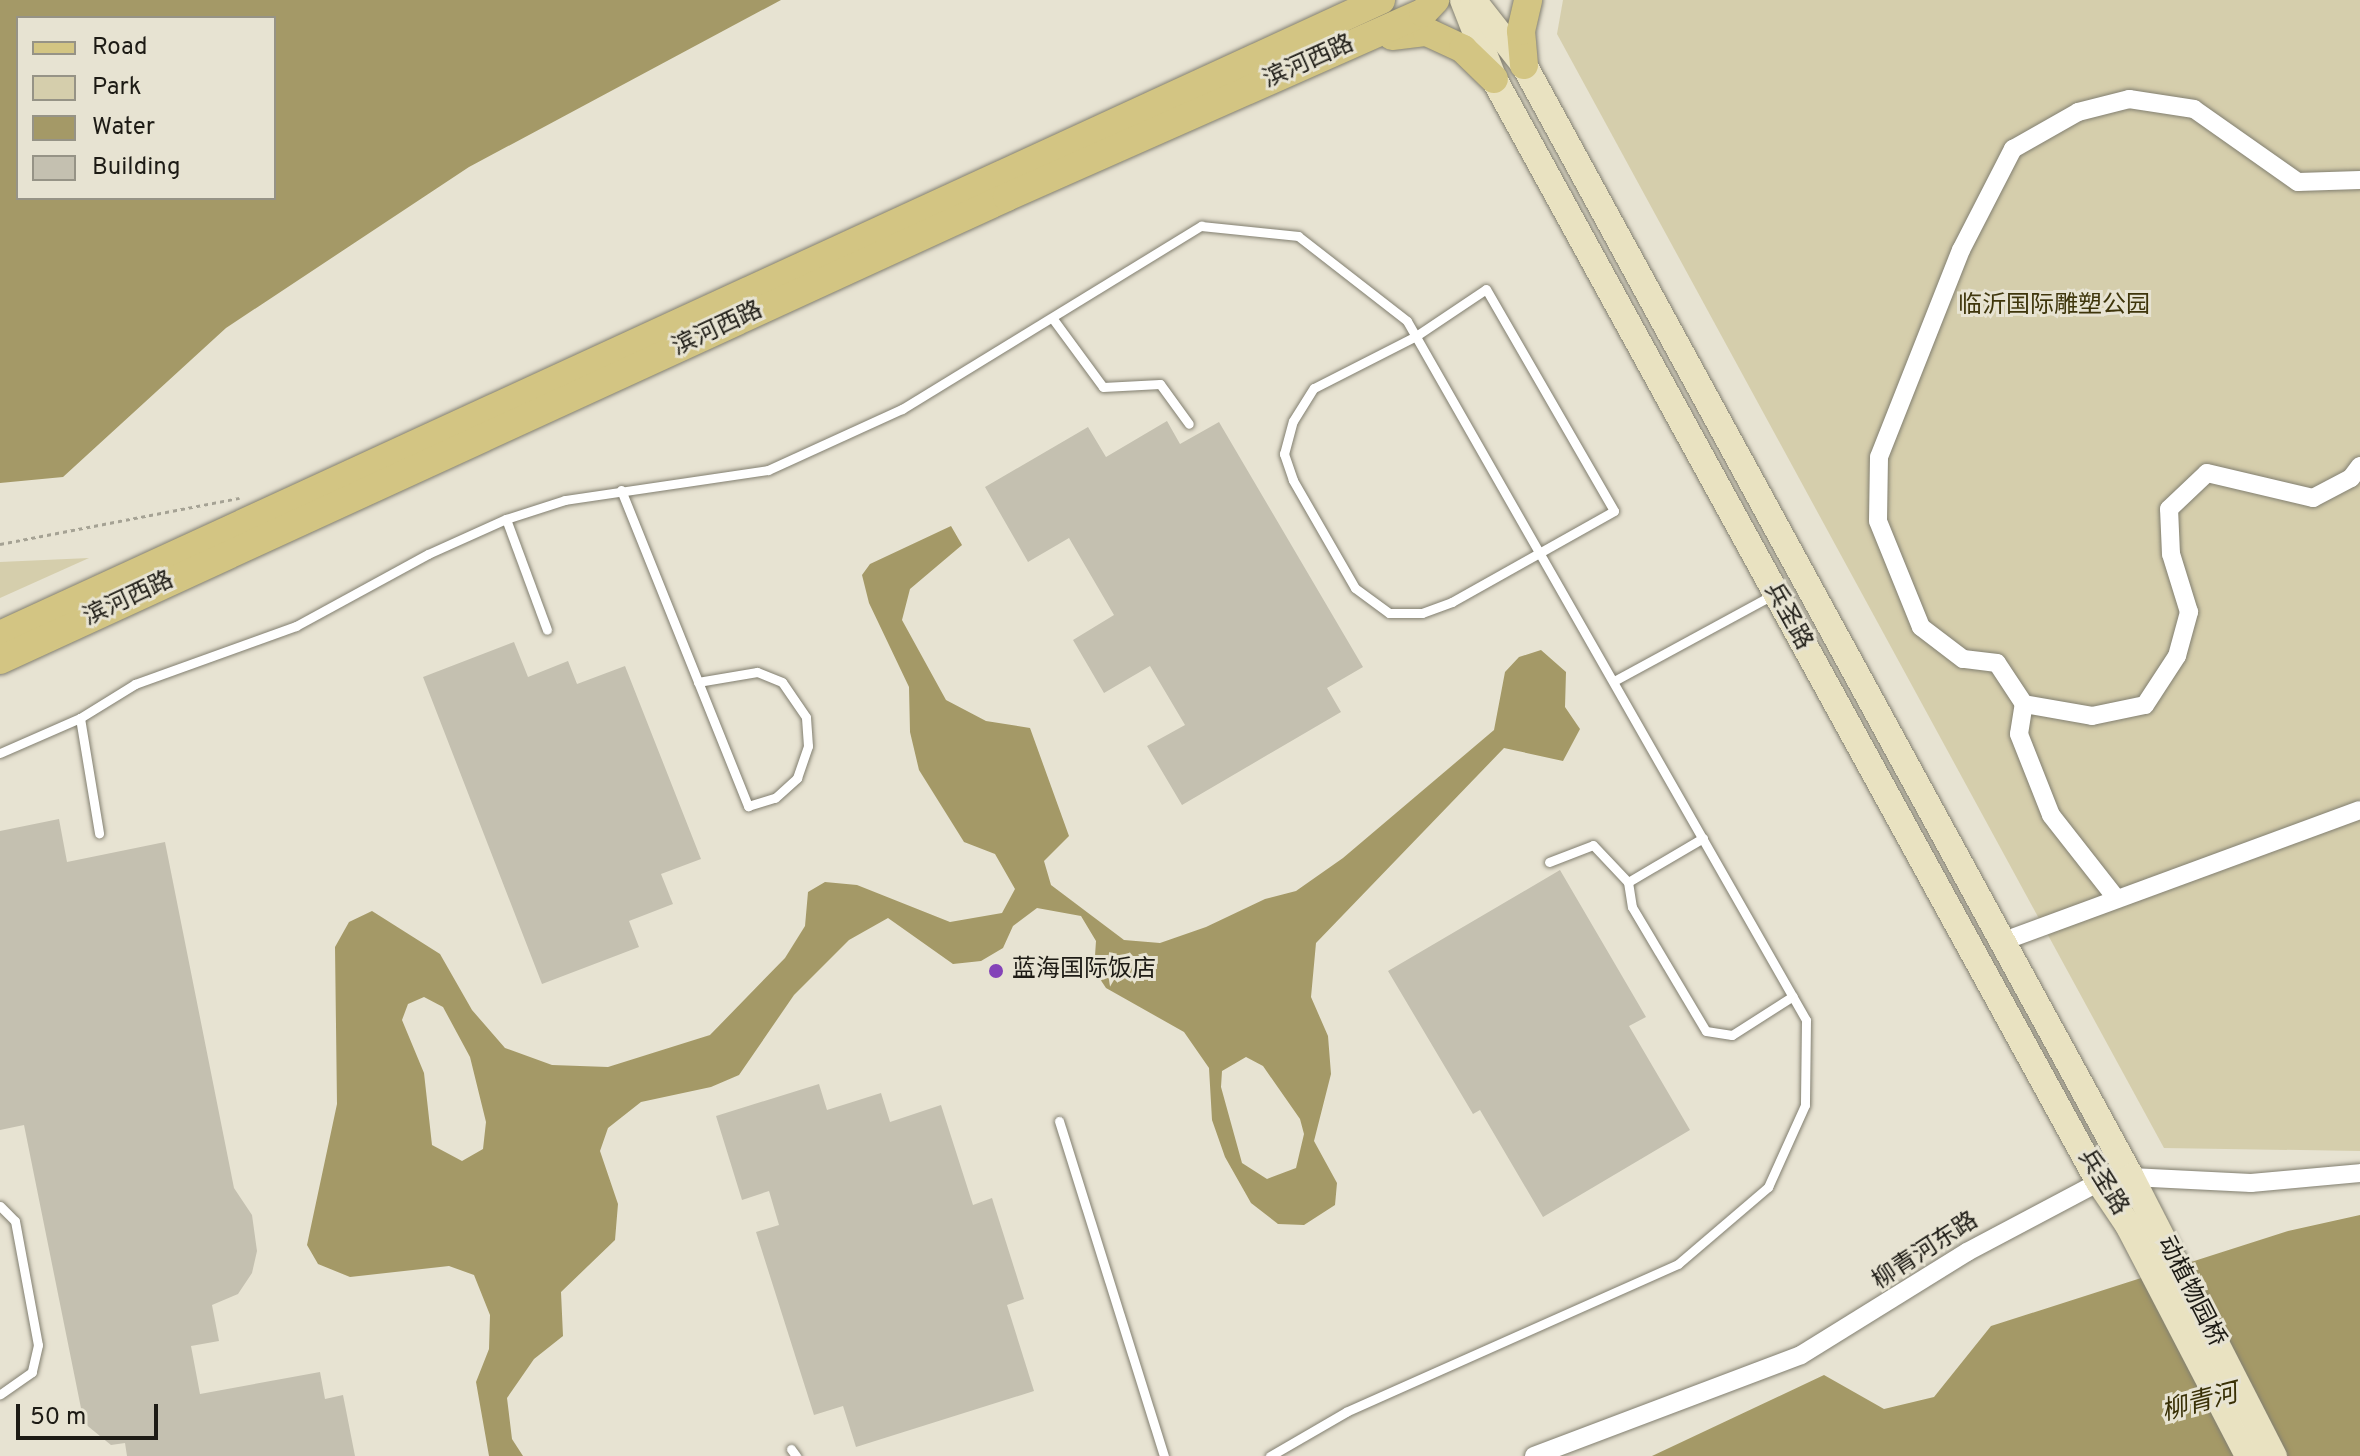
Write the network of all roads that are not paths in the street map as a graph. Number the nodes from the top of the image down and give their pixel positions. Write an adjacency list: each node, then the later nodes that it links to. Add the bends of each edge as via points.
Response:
1 (1381, 0): 19 (main road, 滨河西路)
2 (1435, 0): 6 (main road, 滨河西路, via 1423,13)
3 (1463, 0): 8 (main road, 兵圣路)
4 (1473, 0): 7 (main road, 兵圣路)
5 (1528, 0): 7 (main road, via 1521,31)
6 (1360, 41): 8 (main road, via 1427,32 1463,49); 20 (main road, 滨河西路)
7 (1524, 65): 32 (main road, 兵圣路)
8 (1494, 79): 17 (main road, 兵圣路)
9 (2360, 180): 23 (street, via 2298,182 2194,109 2129,99 2078,112 2013,149 1961,250 1879,457 1878,521 1921,627 1963,659 1997,663)
10 (1053, 319): 11 (lane, via 1201,226 1298,236 1407,321); 12 (lane, via 1103,387 1160,384); 14 (lane, via 902,409 768,470)
11 (1416, 336): 16 (lane); 16 (lane, via 1486,289 1607,498 1614,511); 16 (lane, via 1314,388 1293,421 1284,454 1355,588 1389,613 1422,613)
12 (1189, 424)
13 (2360, 466): 23 (street, via 2351,478 2313,498 2207,473 2169,509 2171,554 2189,612 2177,656 2145,705 2092,716)
14 (621, 490): 15 (lane); 22 (lane)
15 (506, 519): 18 (lane); 24 (lane, via 428,554 296,626 135,684)
16 (1542, 555): 21 (lane)
17 (1774, 594): 21 (lane); 37 (main road, 兵圣路)
18 (547, 630)
19 (0, 635)
20 (0, 660)
21 (1614, 681): 28 (lane)
22 (698, 682): 22 (lane, via 748,806 775,798 797,778 808,746 806,717 782,682 757,672)
23 (2024, 704): 31 (street, via 2019,734 2030,774 2051,815)
24 (80, 718): 25 (lane); 27 (lane)
25 (0, 753)
26 (2360, 810): 31 (street)
27 (99, 833)
28 (1703, 838): 30 (lane); 33 (lane)
29 (1549, 862): 30 (lane, via 1593,845)
30 (1628, 882): 33 (lane, via 1632,907 1706,1031 1732,1035)
31 (2116, 898): 32 (street)
32 (2001, 942): 36 (main road, 兵圣路)
33 (1793, 996): 42 (lane, via 1806,1020 1805,1105 1768,1187 1678,1264 1346,1412)
34 (1059, 1121): 41 (lane)
35 (2360, 1173): 36 (street, 柳青河东路, via 2251,1183)
36 (2131, 1177): 37 (street, 柳青河东路); 39 (main road, 兵圣路)
37 (2099, 1182): 39 (main road, 兵圣路); 43 (street, 柳青河东路, via 1967,1252 1801,1355)
38 (0, 1206): 40 (lane, via 15,1221 38,1345 32,1372)
39 (2139, 1219): 44 (main road, 动植物园桥); 45 (main road, 动植物园桥)
40 (0, 1394)
41 (1164, 1456)
42 (1270, 1456)
43 (1534, 1456)
44 (2248, 1456)
45 (2274, 1456)

